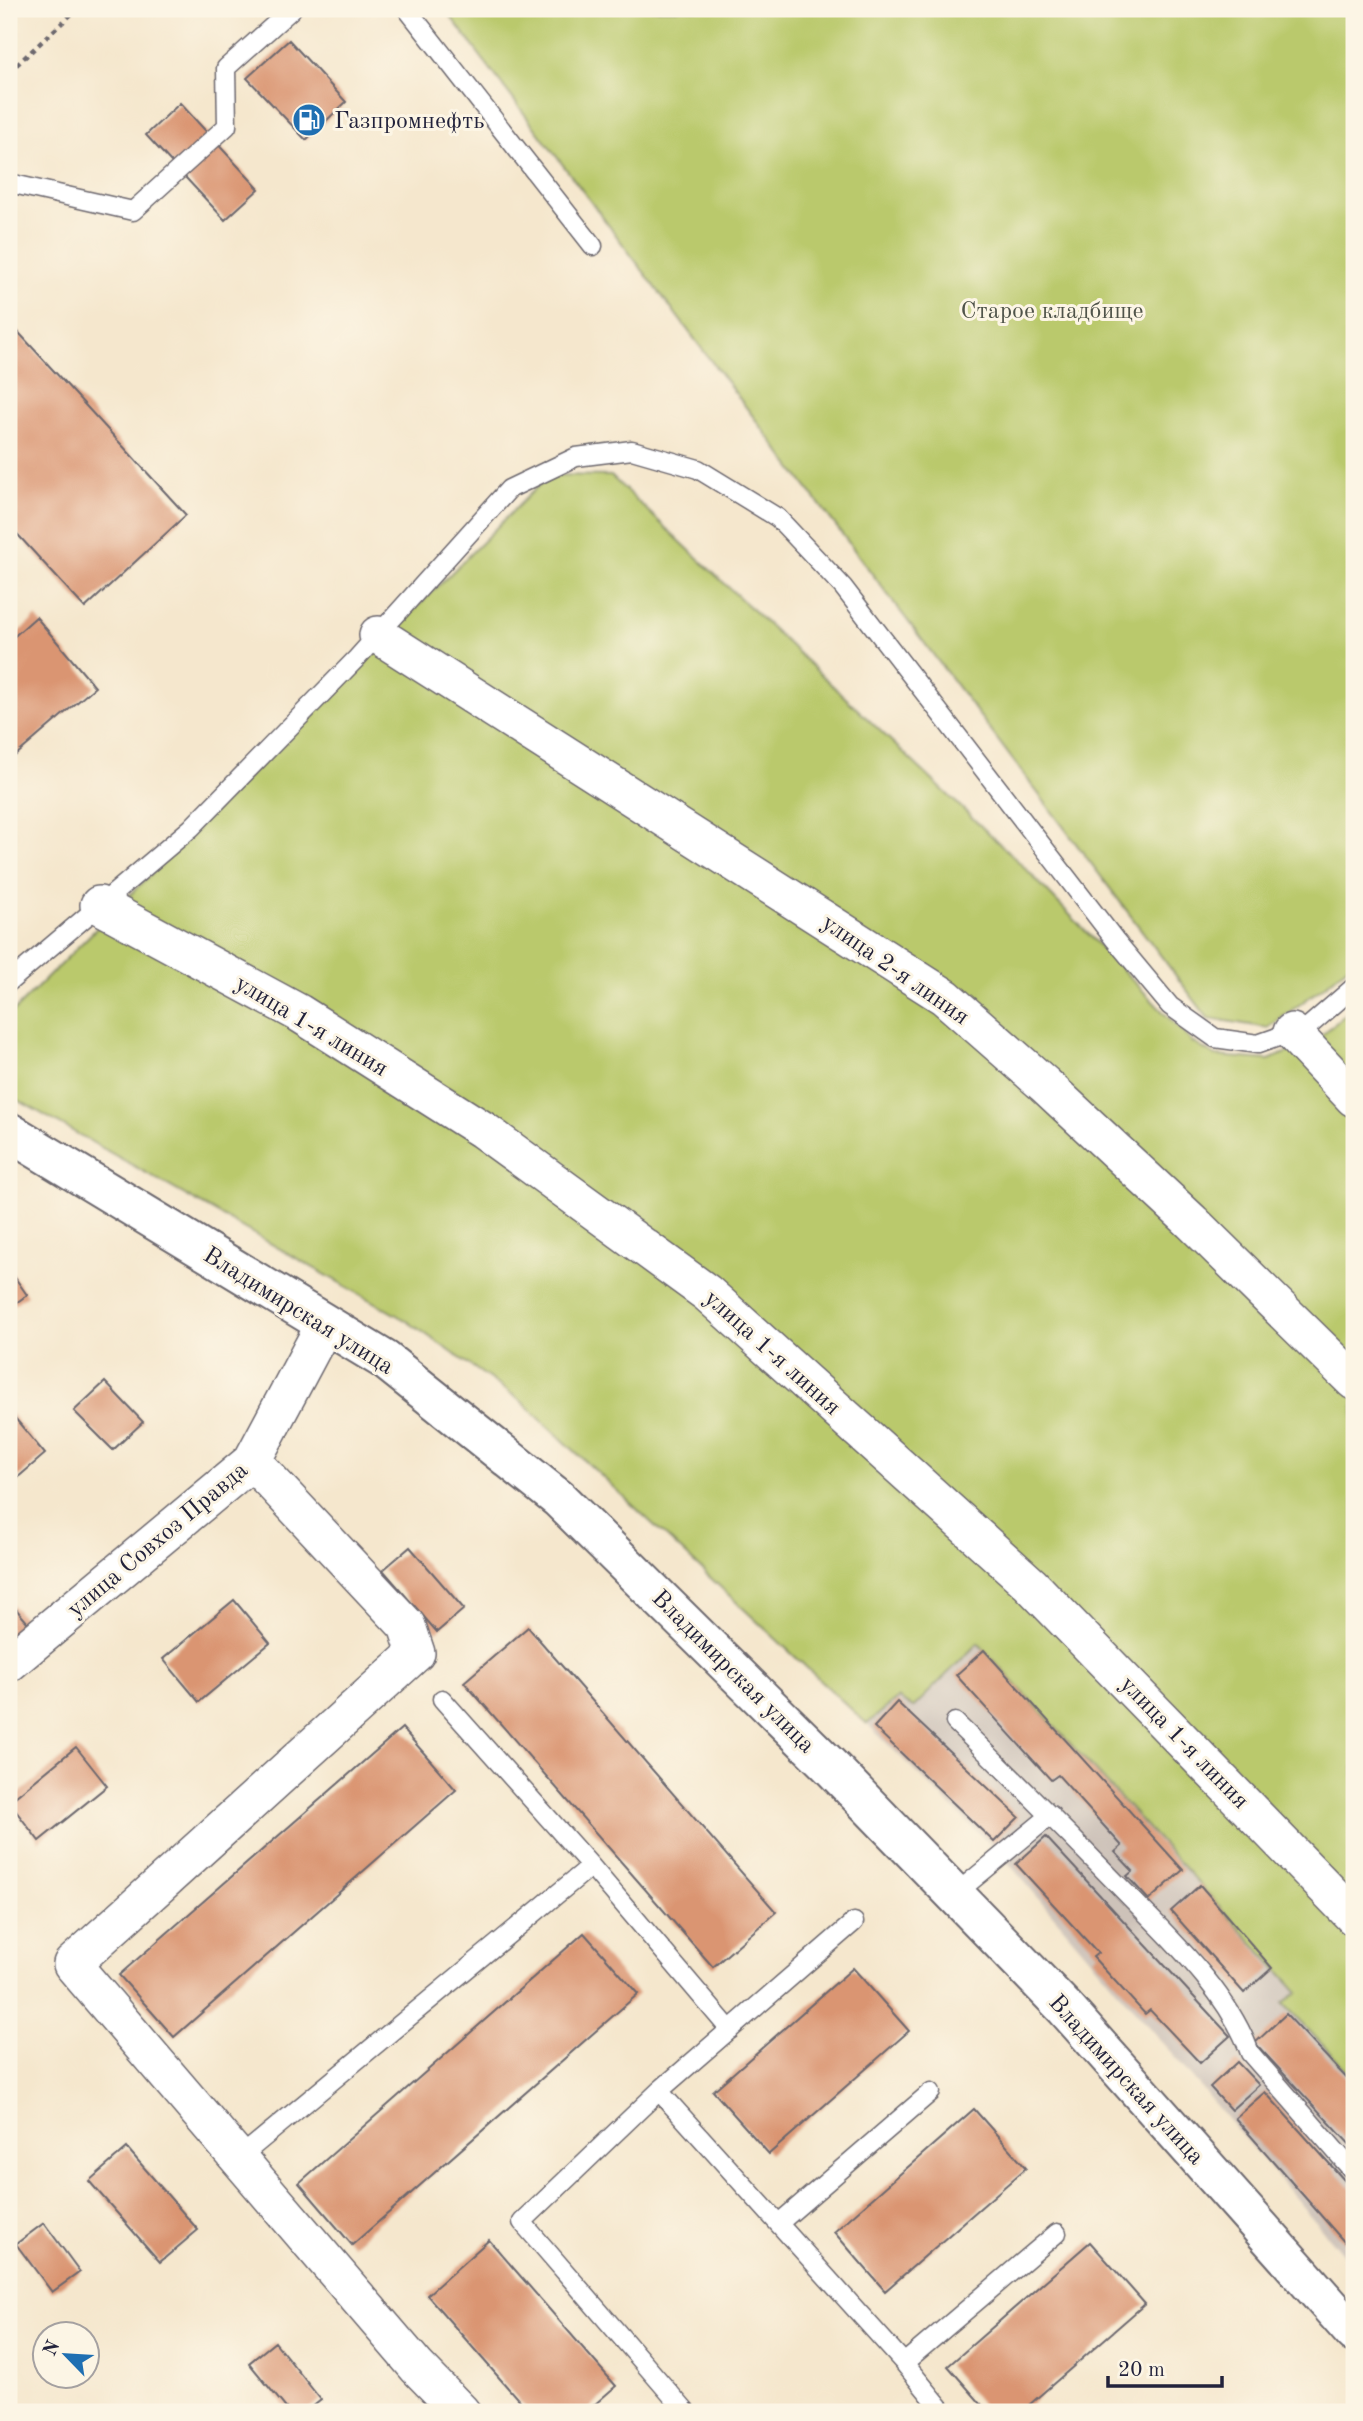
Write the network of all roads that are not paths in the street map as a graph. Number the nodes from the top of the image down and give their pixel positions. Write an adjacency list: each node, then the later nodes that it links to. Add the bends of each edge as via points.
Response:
1 (292, 9): 3 (lane, via 226,68 227,126 133,211)
2 (407, 9): 4 (lane)
3 (9, 183)
4 (593, 246)
5 (378, 635): 6 (lane, via 191,828); 9 (lane, via 509,489 576,457 632,450 698,469 778,518 843,587 1171,1006 1215,1038 1258,1044); 13 (street, улица 2-я линия, via 945,997 1192,1222)
6 (99, 905): 7 (lane); 21 (street, улица 1-я линия, via 299,1013 484,1130 707,1293 1030,1584)
7 (9, 982)
8 (1354, 987): 9 (lane, via 1309,1026)
9 (1292, 1032): 10 (street)
10 (1354, 1098)
11 (9, 1132): 12 (street, Владимирская улица)
12 (325, 1324): 14 (street, улица Совхоз Правда); 20 (street, Владимирская улица, via 385,1360 559,1499)
13 (1354, 1381)
14 (251, 1461): 15 (street, улица Совхоз Правда); 26 (street, via 407,1626 416,1653 72,1964)
15 (9, 1663)
16 (442, 1699): 19 (lane)
17 (955, 1722): 18 (lane)
18 (1051, 1815): 20 (lane); 27 (lane, via 1193,1962 1243,2031 1250,2053)
19 (591, 1866): 23 (lane); 26 (lane)
20 (954, 1895): 30 (street, Владимирская улица, via 1065,2008)
21 (1354, 1917)
22 (854, 1922): 23 (lane)
23 (730, 2030): 24 (lane)
24 (659, 2091): 28 (lane); 33 (lane, via 522,2222)
25 (932, 2092): 28 (lane)
26 (239, 2158): 32 (street, via 417,2367)
27 (1354, 2172)
28 (779, 2222): 31 (lane)
29 (1057, 2234): 31 (lane)
30 (1354, 2333)
31 (904, 2363): 34 (lane)
32 (461, 2412)
33 (686, 2412)
34 (944, 2412)

